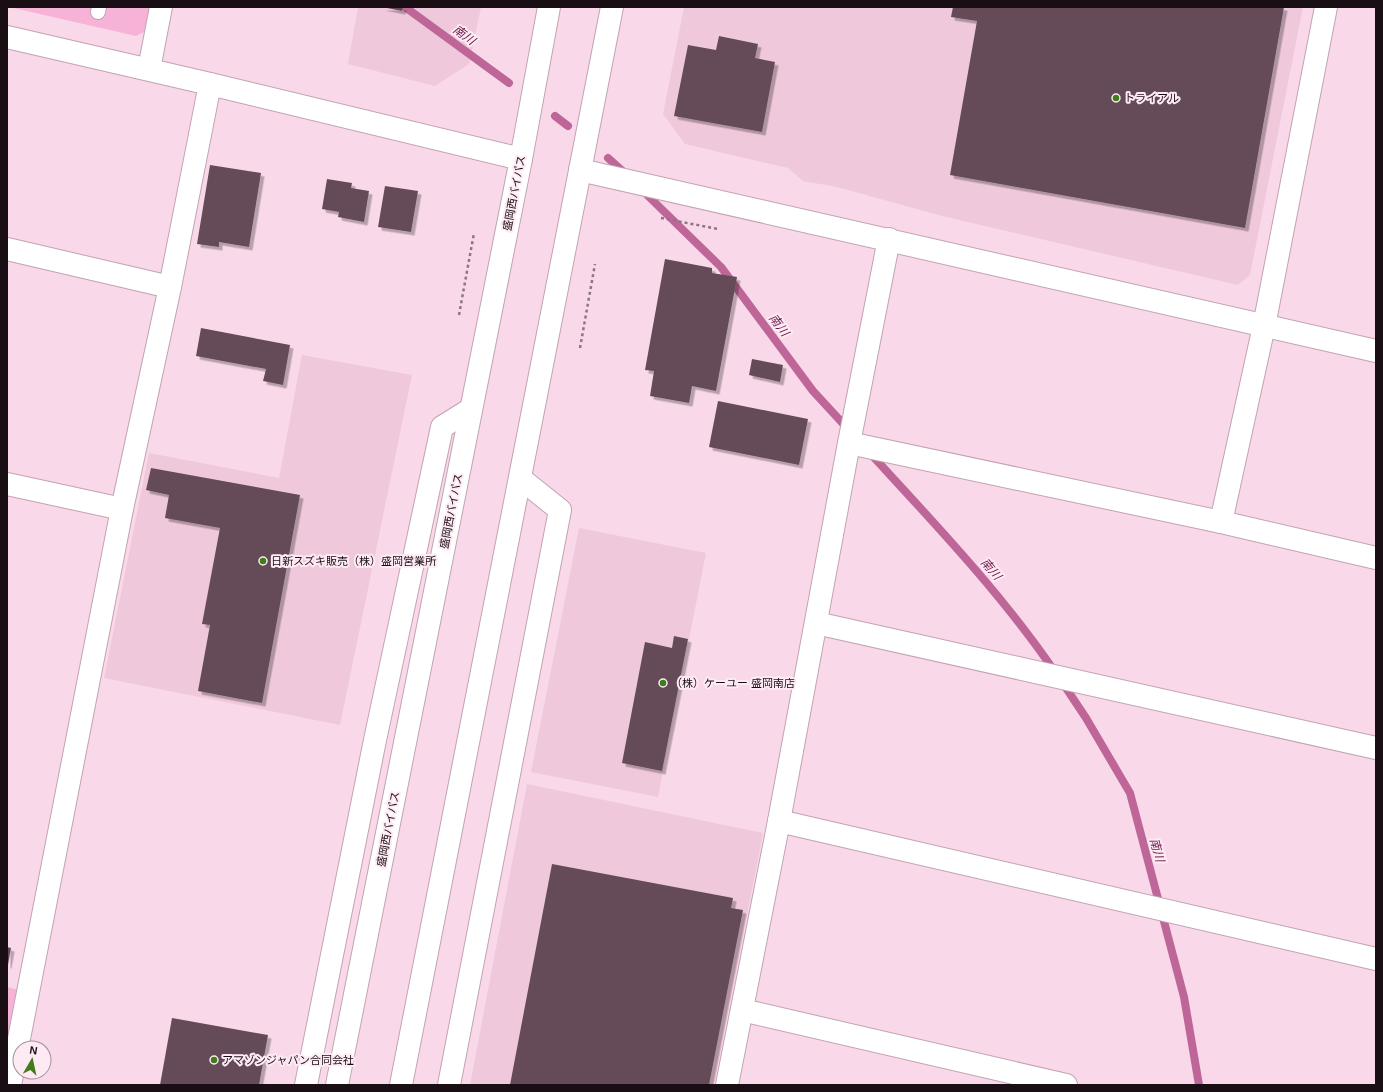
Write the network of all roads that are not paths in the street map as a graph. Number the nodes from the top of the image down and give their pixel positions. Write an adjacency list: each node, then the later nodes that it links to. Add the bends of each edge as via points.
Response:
1 (161, 7): 6 (main road)
2 (549, 7): 8 (main road, 盛岡西バイパス)
3 (612, 7): 9 (main road)
4 (1326, 7): 13 (main road)
5 (7, 37): 6 (main road)
6 (149, 70): 7 (main road)
7 (210, 84): 8 (main road); 12 (main road)
8 (521, 160): 15 (main road, 盛岡西バイパス)
9 (580, 170): 10 (main road); 17 (main road)
10 (888, 239): 13 (main road); 16 (main road)
11 (7, 249): 12 (main road)
12 (170, 287): 19 (main road)
13 (1264, 326): 14 (main road); 20 (main road)
14 (1376, 352)
15 (471, 409): 28 (main road, via 442,427); 29 (main road, 盛岡西バイパス)
16 (849, 443): 20 (main road); 22 (main road)
17 (520, 478): 30 (main road); 31 (main road, via 560,510)
18 (7, 484): 19 (main road)
19 (122, 509): 27 (main road)
20 (1221, 522): 21 (main road)
21 (1376, 558)
22 (816, 623): 23 (main road); 24 (main road)
23 (1376, 748)
24 (779, 821): 25 (main road); 26 (main road)
25 (1376, 959)
26 (742, 1010): 32 (main road); 33 (main road)
27 (10, 1085)
28 (306, 1085)
29 (337, 1085)
30 (401, 1085)
31 (449, 1085)
32 (727, 1085)
33 (1066, 1085)

